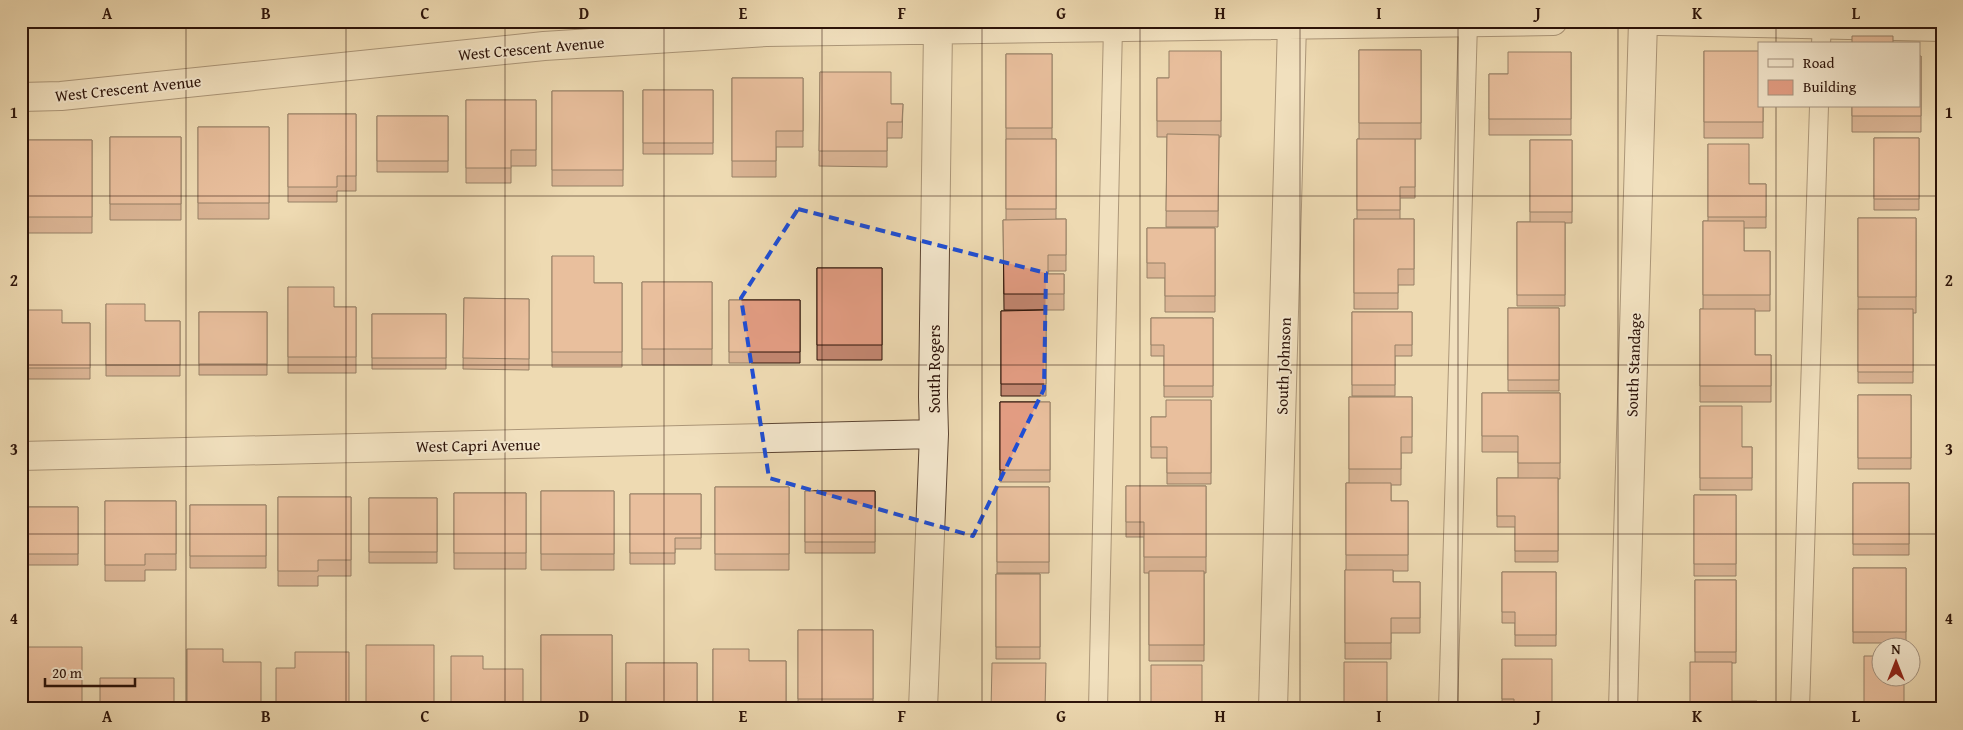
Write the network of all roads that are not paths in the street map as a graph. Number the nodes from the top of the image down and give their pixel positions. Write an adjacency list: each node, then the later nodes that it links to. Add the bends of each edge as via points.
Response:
1 (1553, 21): 4 (street, West Crescent Avenue)
2 (1643, 21): 18 (street, South Standage)
3 (1659, 21): 9 (street)
4 (1468, 23): 5 (street, West Crescent Avenue); 17 (lane)
5 (1292, 24): 6 (street, West Crescent Avenue); 16 (street, South Johnson)
6 (1114, 26): 8 (street, West Crescent Avenue); 15 (lane)
7 (1942, 27): 9 (street)
8 (938, 28): 10 (street, West Crescent Avenue, via 766,32 544,46 61,96); 12 (street, South Rogers)
9 (1822, 34)
10 (21, 97)
11 (1819, 108): 19 (lane)
12 (934, 434): 13 (street, West Capri Avenue); 14 (street, South Rogers)
13 (21, 456)
14 (923, 709)
15 (1098, 709)
16 (1273, 709)
17 (1448, 709)
18 (1623, 709)
19 (1800, 709)

